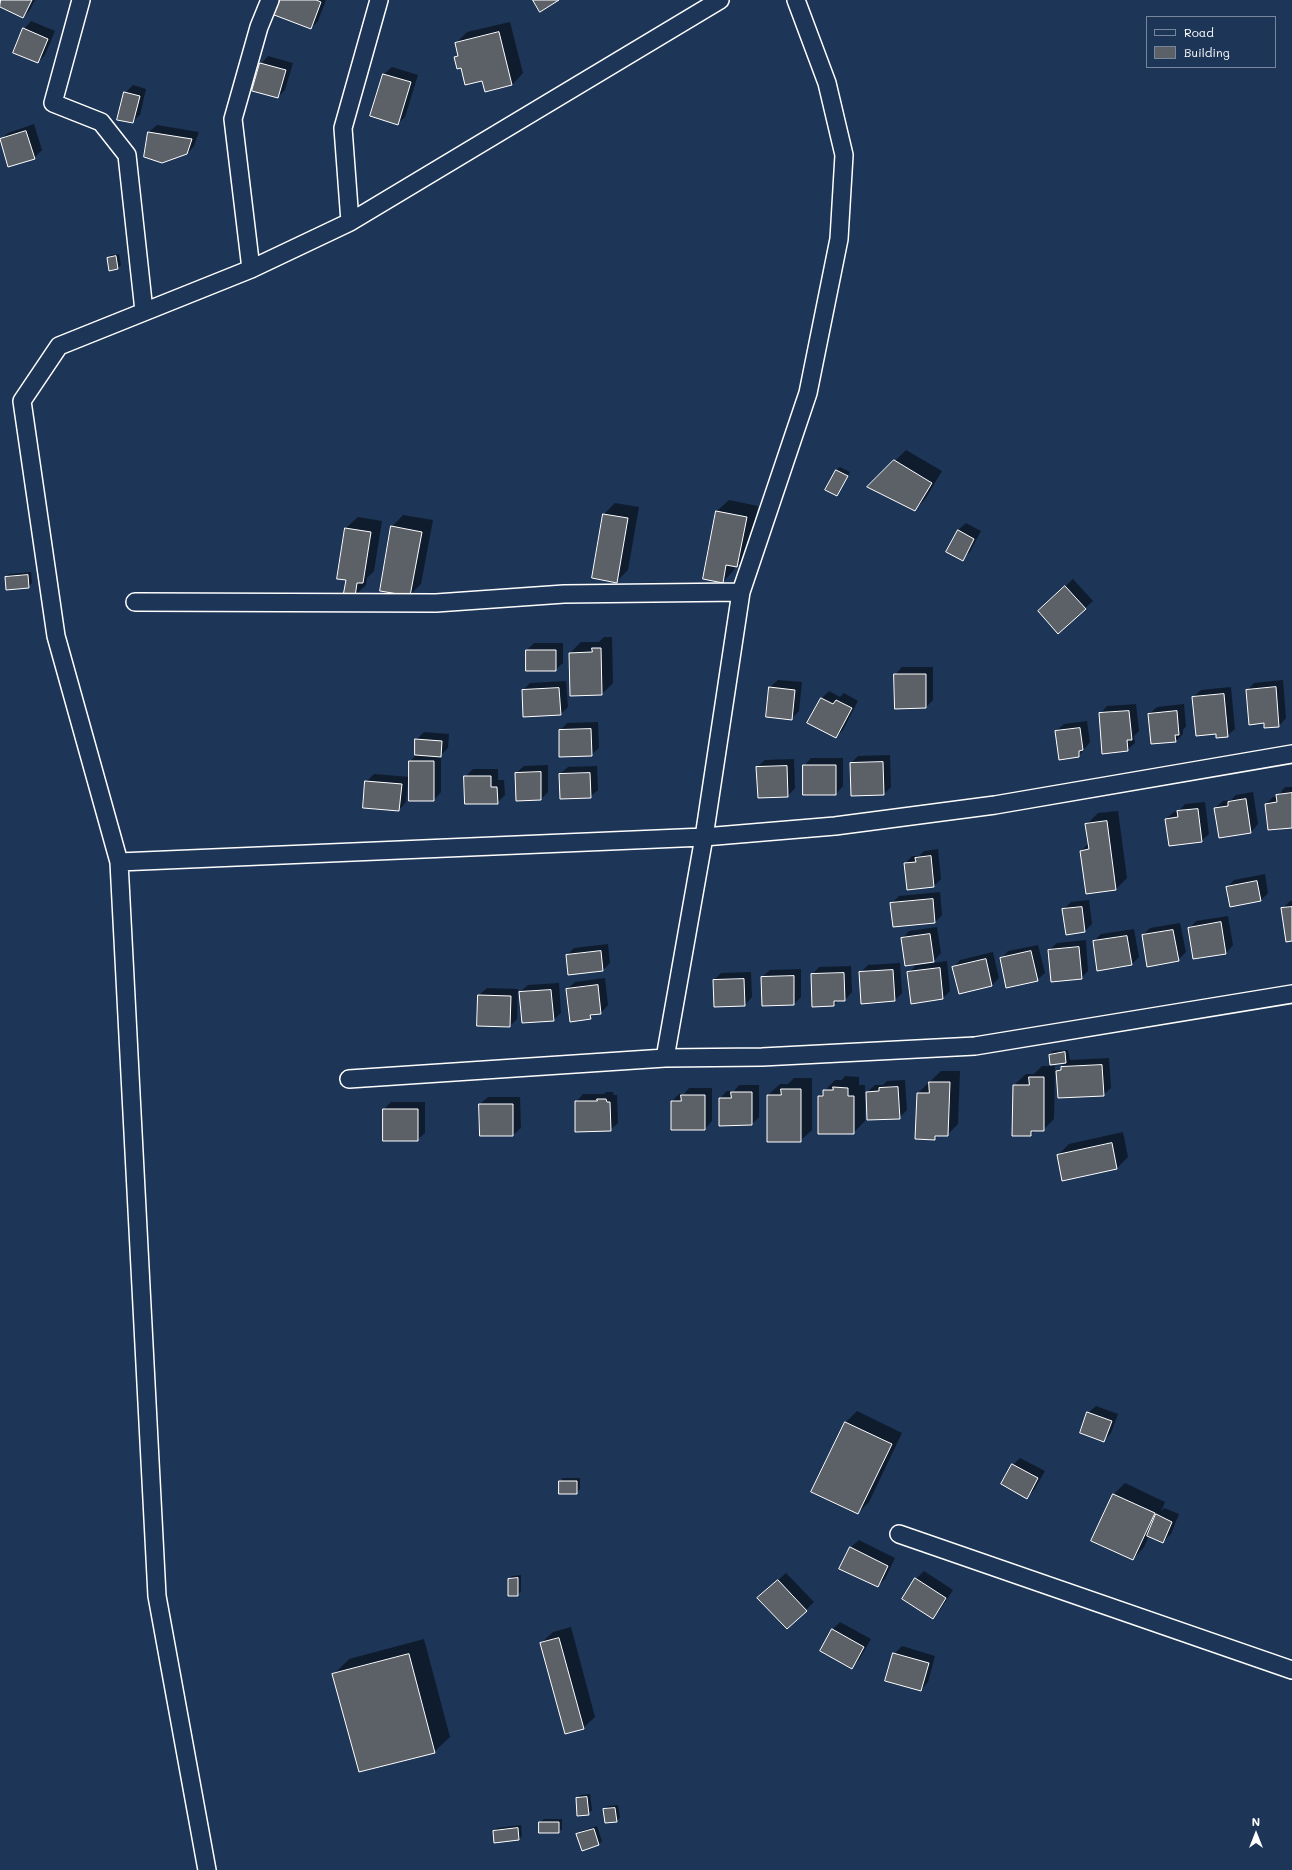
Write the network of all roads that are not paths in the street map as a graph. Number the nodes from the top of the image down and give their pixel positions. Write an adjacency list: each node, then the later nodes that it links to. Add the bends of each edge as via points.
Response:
1 (81, 0): 8 (street, via 53,104 101,122 127,155)
2 (270, 0): 7 (street, via 259,27 233,119)
3 (379, 0): 6 (street, via 343,128)
4 (720, 0): 6 (street)
5 (796, 0): 9 (street, via 826,82 844,155 839,239 808,393)
6 (350, 222): 7 (street)
7 (251, 269): 8 (street)
8 (144, 311): 13 (street, via 59,346 22,401 56,636)
9 (740, 592): 10 (street, via 564,594 436,604); 12 (street)
10 (134, 602)
11 (1292, 754): 12 (street, via 988,806 835,826)
12 (704, 837): 13 (street); 15 (street)
13 (119, 862): 19 (street, via 158,1596)
14 (1292, 994): 15 (street, via 975,1046 762,1057)
15 (665, 1058): 16 (street)
16 (350, 1079)
17 (899, 1534): 18 (street)
18 (1292, 1670)
19 (206, 1870)

